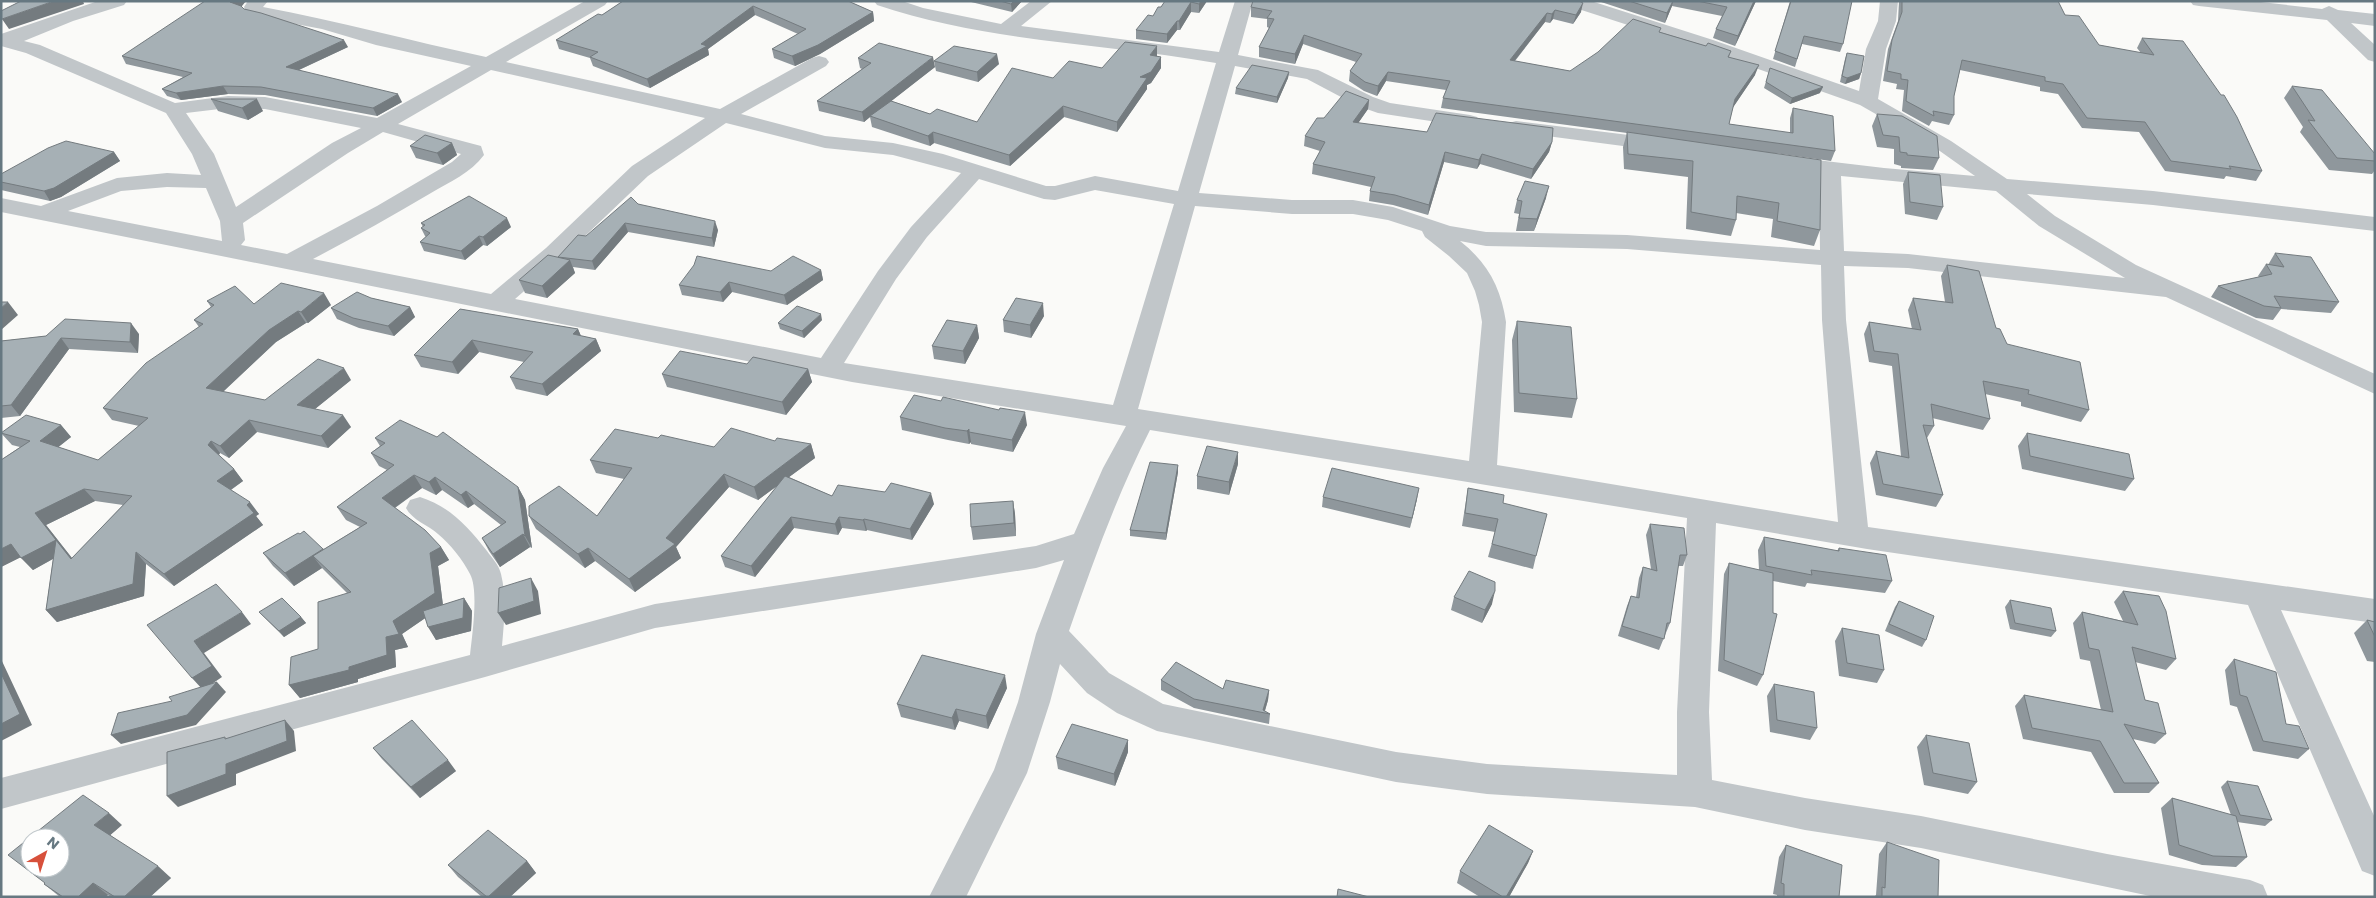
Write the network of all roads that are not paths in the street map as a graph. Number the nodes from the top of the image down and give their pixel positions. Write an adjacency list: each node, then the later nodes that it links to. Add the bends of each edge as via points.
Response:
1 (118, 1): 14 (street)
2 (259, 1): 18 (street, via 253,7 254,11 325,24)
3 (599, 1): 18 (street)
4 (883, 1): 13 (street, via 927,15)
5 (1043, 1): 13 (street)
6 (1244, 1): 16 (street)
7 (1572, 1): 19 (street)
8 (1890, 1): 19 (street, via 1887,21 1876,49)
9 (2199, 1): 11 (street)
10 (2319, 1): 11 (street)
11 (2334, 16): 12 (street); 15 (street)
12 (2375, 20)
13 (1005, 30): 16 (street, via 1197,54)
14 (3, 41): 20 (street, via 33,49)
15 (2375, 56)
16 (1226, 61): 23 (street, via 1311,74 1333,82 1356,97 1392,110); 29 (street)
17 (819, 62): 21 (street)
18 (488, 64): 21 (street); 22 (street)
19 (1867, 101): 28 (street, via 1944,145)
20 (173, 109): 22 (street, via 228,102 264,103); 27 (street, via 203,154)
21 (722, 116): 25 (street, via 825,142 894,149); 39 (street, via 640,171 554,253)
22 (380, 124): 32 (street); 37 (street, via 466,148 474,155 460,167 386,211)
23 (1676, 147)
24 (1766, 160): 26 (street)
25 (975, 170): 29 (street, via 1044,192 1056,193 1095,183); 40 (street, via 919,232 886,276)
26 (1830, 170): 28 (street); 36 (street)
27 (214, 182): 31 (street, via 167,180 117,185); 32 (street)
28 (2002, 186): 33 (street, via 2153,198); 38 (street, via 2047,221 2128,270)
29 (1186, 199): 34 (street, via 1292,207 1352,207 1393,214); 42 (street)
30 (1, 205): 31 (street)
31 (43, 213): 35 (street)
32 (232, 221): 35 (street)
33 (2375, 224)
34 (1424, 225): 36 (street, via 1486,239 1627,242); 43 (street, via 1465,256 1483,278 1492,299 1494,322)
35 (235, 252): 37 (street)
36 (1834, 258): 38 (street, via 1908,261); 46 (street, via 1834,320)
37 (290, 262): 39 (street)
38 (2170, 290): 41 (street)
39 (496, 302): 40 (street)
40 (828, 368): 42 (street)
41 (2375, 386)
42 (1133, 417): 43 (street); 47 (street, via 1117,468)
43 (1482, 473): 45 (street)
44 (420, 508): 51 (street, via 455,532 486,572 490,604)
45 (1702, 511): 46 (street); 52 (street, via 1692,712)
46 (1854, 536): 48 (street)
47 (1085, 542): 50 (street); 51 (street, via 1026,558 655,616)
48 (2259, 594): 49 (street); 54 (street)
49 (2375, 611)
50 (1052, 634): 52 (street, via 1098,683 1158,717 1396,767 1487,780); 56 (street, via 1010,773)
51 (485, 664): 53 (street)
52 (1695, 792): 55 (street, via 1921,832)
53 (1, 794)
54 (2375, 860)
55 (2181, 890): 57 (street)
56 (947, 897)
57 (2250, 897)

